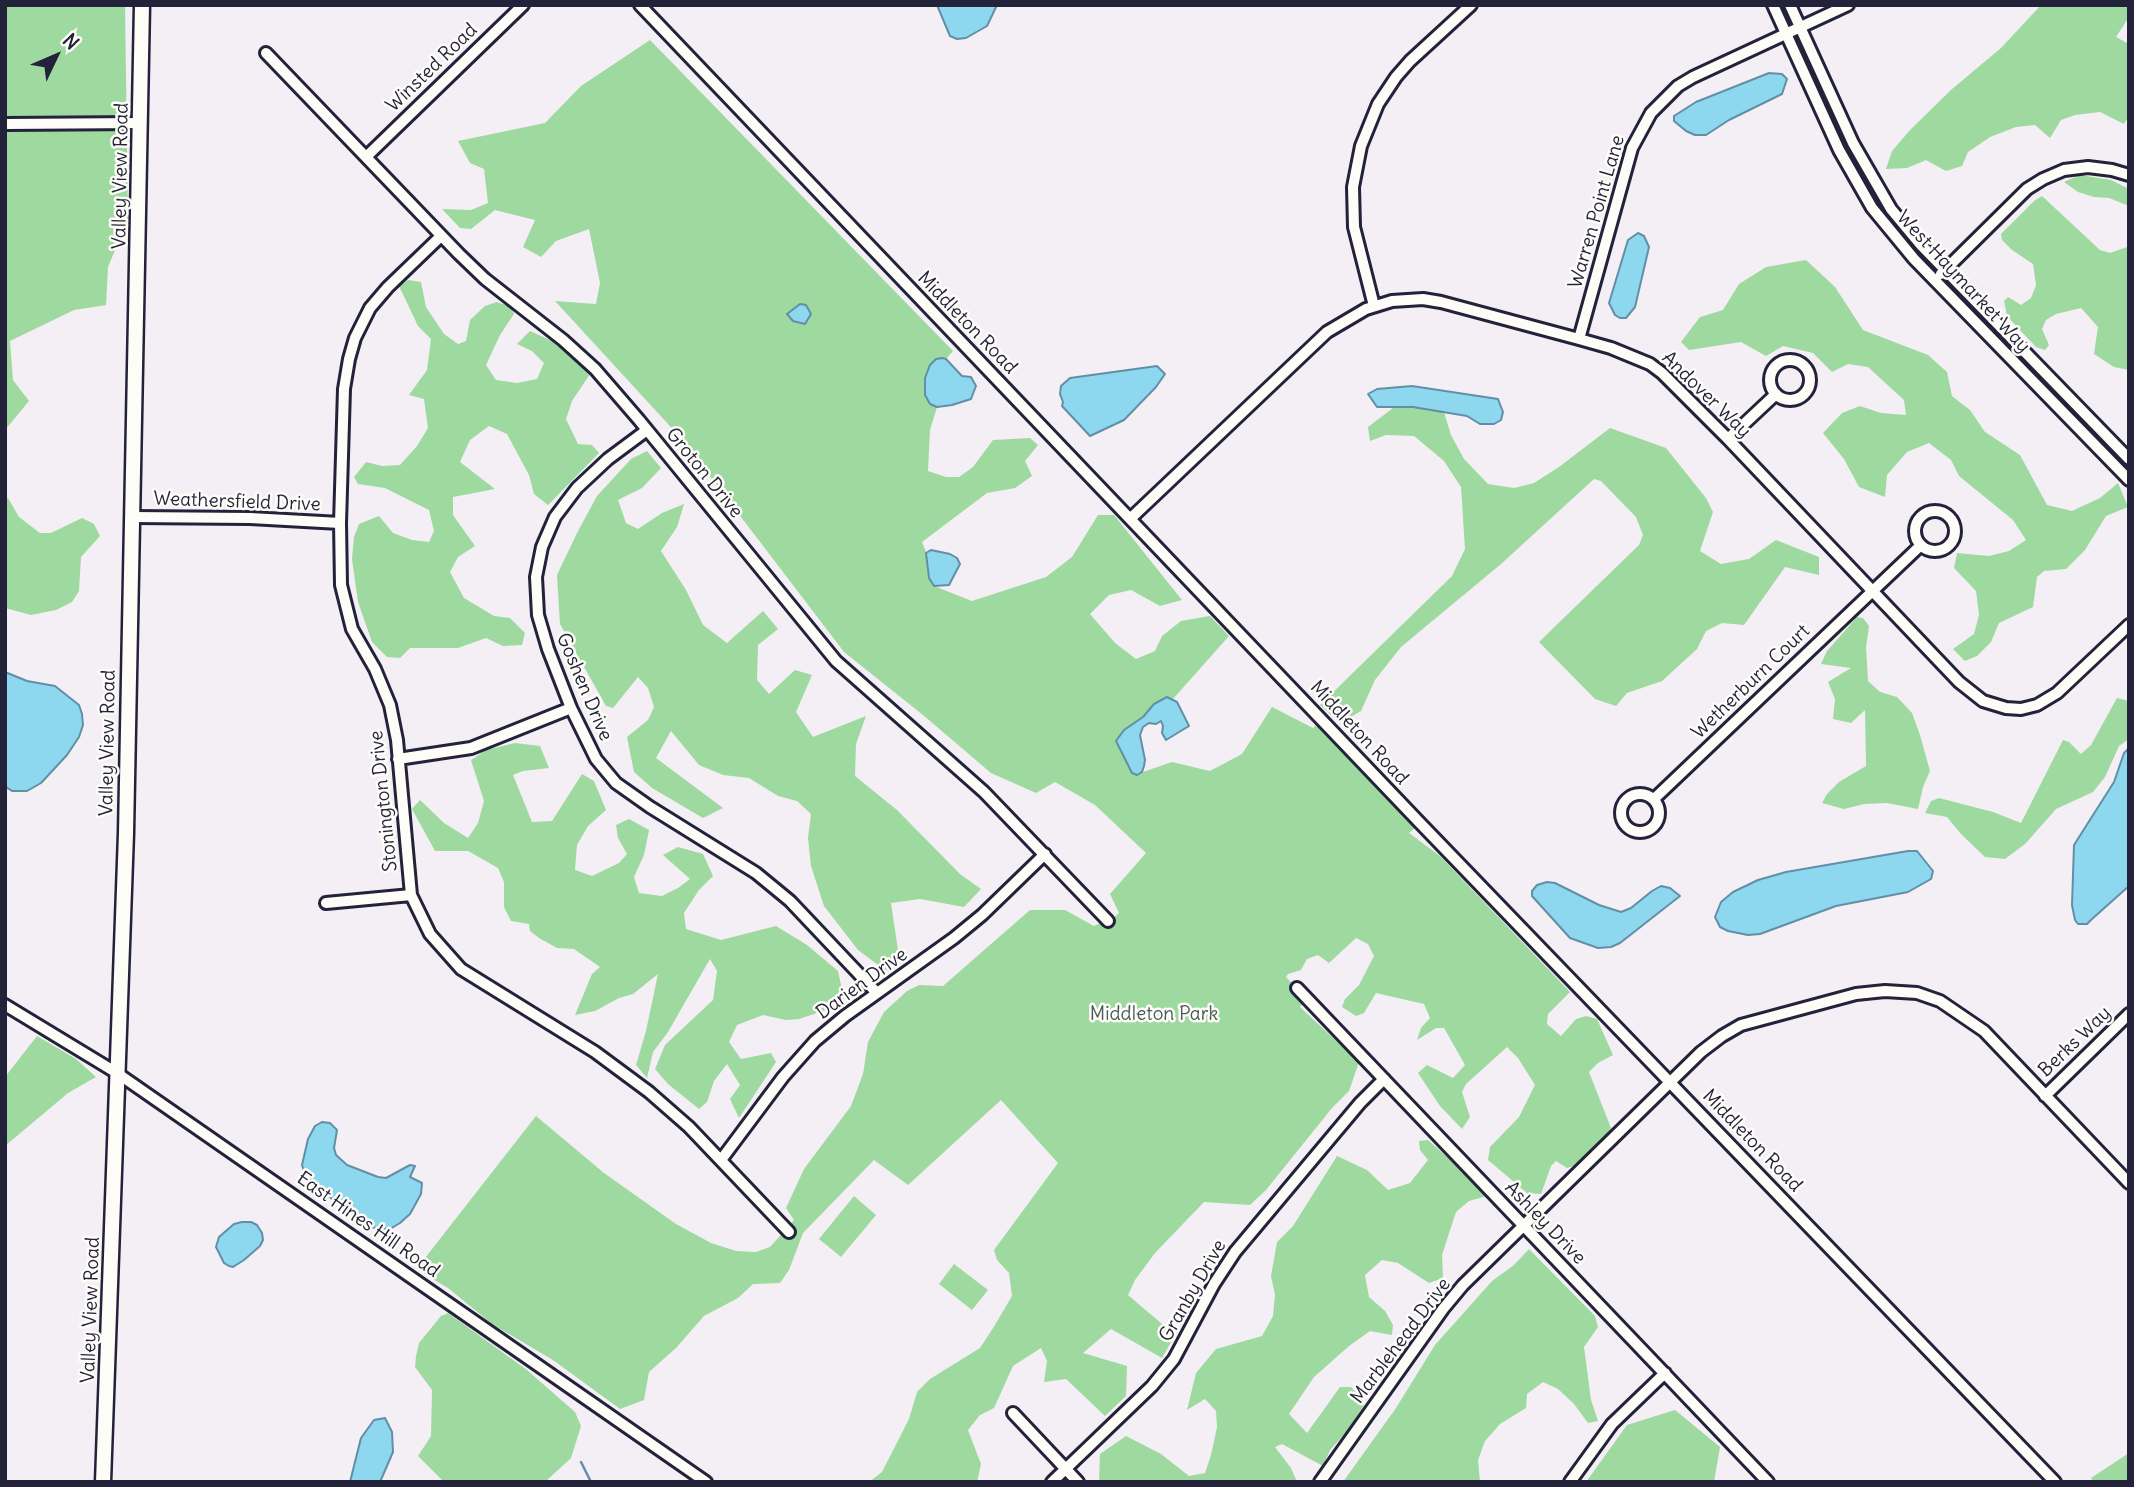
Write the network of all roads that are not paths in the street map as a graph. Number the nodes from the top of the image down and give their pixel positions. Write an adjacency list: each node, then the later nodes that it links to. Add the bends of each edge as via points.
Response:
1 (142, 5): 11 (main road, Valley View Road)
2 (523, 5): 13 (street, Winsted Road)
3 (640, 5): 26 (street, Middleton Road)
4 (1471, 5): 18 (street, via 1396,77 1360,146 1353,187 1354,227)
5 (1773, 5): 9 (street, West Haymarket Way)
6 (1790, 5): 8 (street, West Haymarket Way)
7 (1848, 5): 8 (street, Warren Point Lane)
8 (1800, 27): 9 (street, Warren Point Lane); 16 (street, West Haymarket Way, via 1878,190)
9 (1786, 34): 17 (street, West Haymarket Way, via 1860,188 1897,241); 19 (street, Warren Point Lane, via 1692,77 1651,113 1629,157)
10 (266, 53): 13 (street, Groton Drive)
11 (141, 122): 12 (street); 25 (main road, Valley View Road)
12 (5, 124)
13 (366, 158): 15 (street, Groton Drive)
14 (2129, 175): 16 (street, via 2088,167 2043,178)
15 (441, 236): 21 (street, Groton Drive, via 485,279 579,354); 27 (street, Stonington Drive, via 379,297 355,338 344,389)
16 (1945, 270): 17 (street); 23 (street, West Haymarket Way)
17 (1934, 281): 24 (street, West Haymarket Way)
18 (1374, 306): 19 (street, Andover Way, via 1411,299 1441,302); 26 (street, Andover Way, via 1340,322 1314,342)
19 (1580, 339): 22 (street, Andover Way, via 1650,364)
20 (1776, 394): 22 (street)
21 (647, 430): 31 (street, Goshen Drive, via 577,488 555,517 542,547 536,577 538,615); 34 (street, Groton Drive, via 836,662 984,792)
22 (1728, 439): 29 (street, Andover Way)
23 (2129, 459)
24 (2129, 480)
25 (132, 517): 27 (street, Weathersfield Drive); 42 (main road, Valley View Road)
26 (1130, 519): 44 (street, Middleton Road)
27 (340, 523): 32 (street, Stonington Drive, via 343,600 352,629 390,705)
28 (1921, 545): 29 (street, Wetherburn Court)
29 (1872, 591): 30 (street, Andover Way, via 1966,688 1983,701 2006,708 2037,705 2057,694); 33 (street, Wetherburn Court)
30 (2129, 625)
31 (571, 708): 32 (street, via 471,748); 39 (street, Goshen Drive, via 596,759 616,783 756,873 790,901)
32 (398, 759): 35 (street, Stonington Drive)
33 (1654, 799)
34 (1045, 854): 37 (street, Groton Drive); 39 (street, Darien Drive, via 973,922)
35 (411, 895): 36 (street); 46 (street, Stonington Drive, via 430,934 461,969 631,1077)
36 (326, 904)
37 (1108, 921)
38 (1297, 988): 43 (street, Ashley Drive)
39 (877, 993): 46 (street, Darien Drive, via 804,1053)
40 (5, 1005): 42 (street, East Hines Hill Road)
41 (2129, 1014): 45 (street, Berks Way)
42 (117, 1073): 53 (main road, Valley View Road); 54 (street, East Hines Hill Road)
43 (1384, 1079): 48 (street, Ashley Drive); 52 (street, Granby Drive, via 1235,1252 1174,1360)
44 (1671, 1082): 45 (street, Marblehead Drive, via 1701,1052 1741,1025 1856,994 1885,991 1917,993 1952,1007 1984,1031); 48 (street, Marblehead Drive); 60 (street, Middleton Road)
45 (2045, 1096): 47 (street, Marblehead Drive)
46 (721, 1160): 49 (street, Stonington Drive)
47 (2129, 1183)
48 (1524, 1226): 50 (street, Ashley Drive); 57 (street, Marblehead Drive, via 1443,1308)
49 (789, 1232)
50 (1665, 1373): 58 (street, via 1612,1424); 59 (street, Ashley Drive)
51 (1013, 1413): 52 (street)
52 (1066, 1469): 55 (street, Granby Drive); 56 (street)
53 (103, 1482)
54 (706, 1482)
55 (1052, 1482)
56 (1078, 1482)
57 (1320, 1482)
58 (1570, 1482)
59 (1768, 1482)
60 (2055, 1482)

